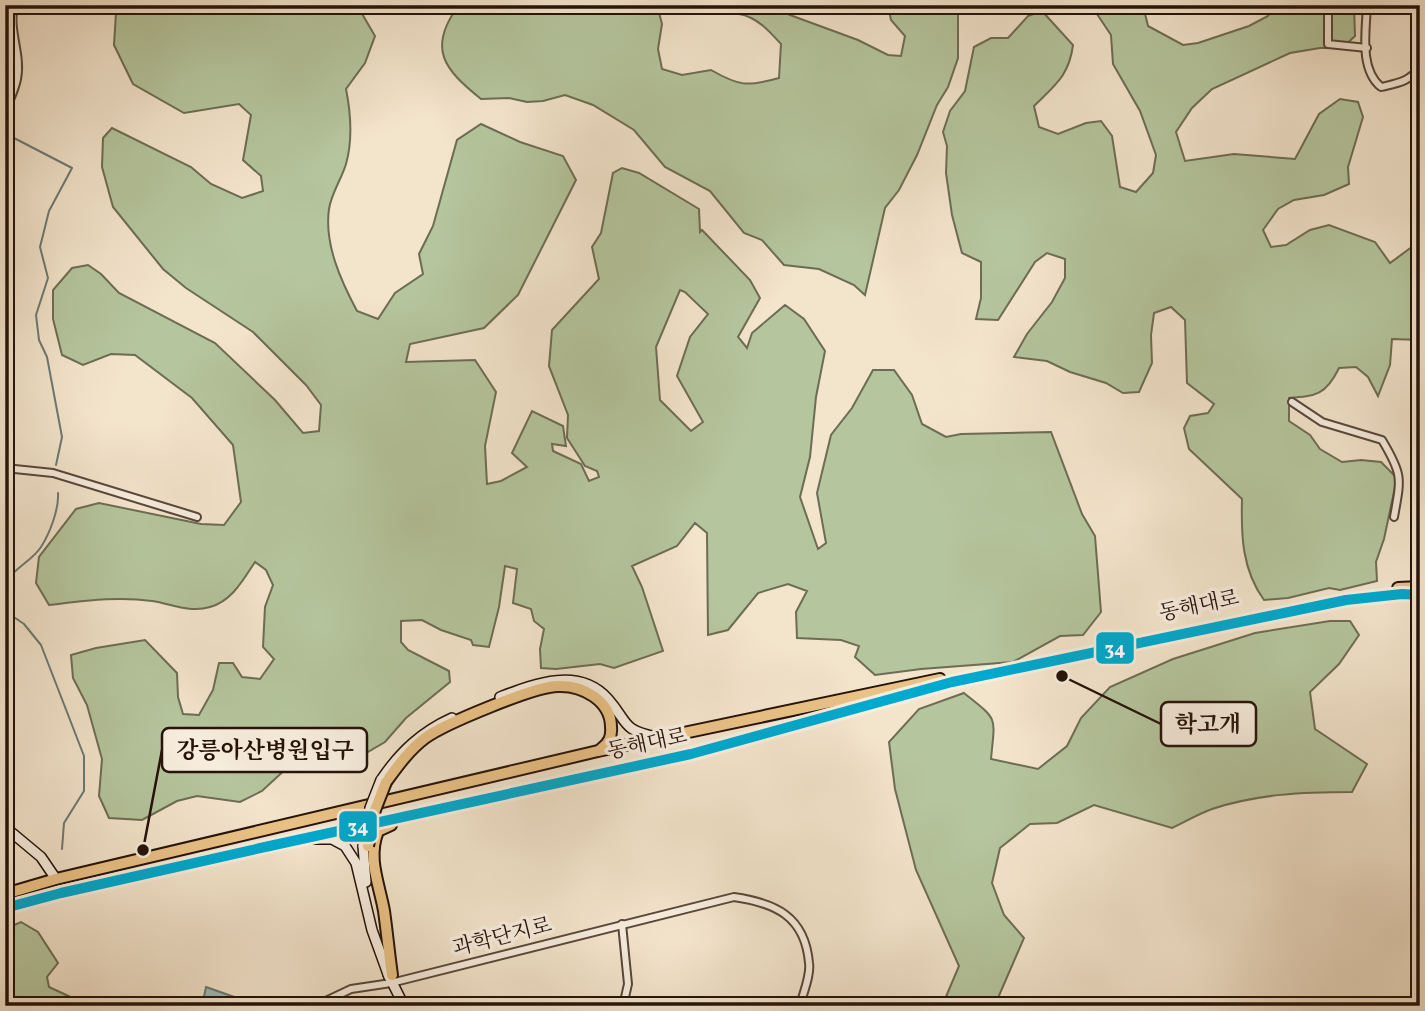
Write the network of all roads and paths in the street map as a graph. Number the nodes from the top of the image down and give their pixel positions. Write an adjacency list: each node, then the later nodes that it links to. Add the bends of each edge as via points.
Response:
1 (14, 5): 6 (street, via 11,20 18,79)
2 (1328, 5): 4 (street, via 1328,44)
3 (1367, 5): 4 (street)
4 (1367, 48): 5 (street, via 1370,76 1381,87 1408,80)
5 (1420, 67)
6 (5, 112)
7 (1292, 402): 10 (street, via 1322,422 1382,440 1401,481)
8 (5, 468): 9 (street, via 53,472)
9 (197, 517)
10 (1394, 517)
11 (1420, 587): 13 (highway, 동해대로, via 1316,600)
12 (1420, 595): 16 (highway, 동해대로, via 1346,600 952,682 691,754)
13 (660, 738): 14 (highway, 동해대로); 15 (street, via 630,729 608,700 585,683 560,679 524,688 435,726 394,760)
14 (598, 751): 15 (highway, via 612,735 611,717 604,704 580,689 559,685 531,691 425,738); 19 (highway, 동해대로)
15 (383, 781): 24 (highway, bridge, via 366,846)
16 (470, 803): 18 (highway, 동해대로); 24 (highway, via 378,831 373,864)
17 (5, 827): 19 (street, via 41,857)
18 (265, 847): 20 (highway, 동해대로); 24 (street, via 316,839 332,839 345,846 356,863 372,930)
19 (56, 879): 20 (highway); 21 (highway, 동해대로)
20 (61, 893): 22 (highway, 동해대로)
21 (5, 894)
22 (5, 908)
23 (622, 924): 24 (street, 과학단지로); 27 (street, via 628,984); 28 (street, 과학단지로, via 734,897 763,901 784,911 802,934 810,964)
24 (391, 978): 25 (street, 과학단지로, via 351,989); 26 (street)
25 (315, 1006)
26 (404, 1006)
27 (623, 1006)
28 (800, 1006)

